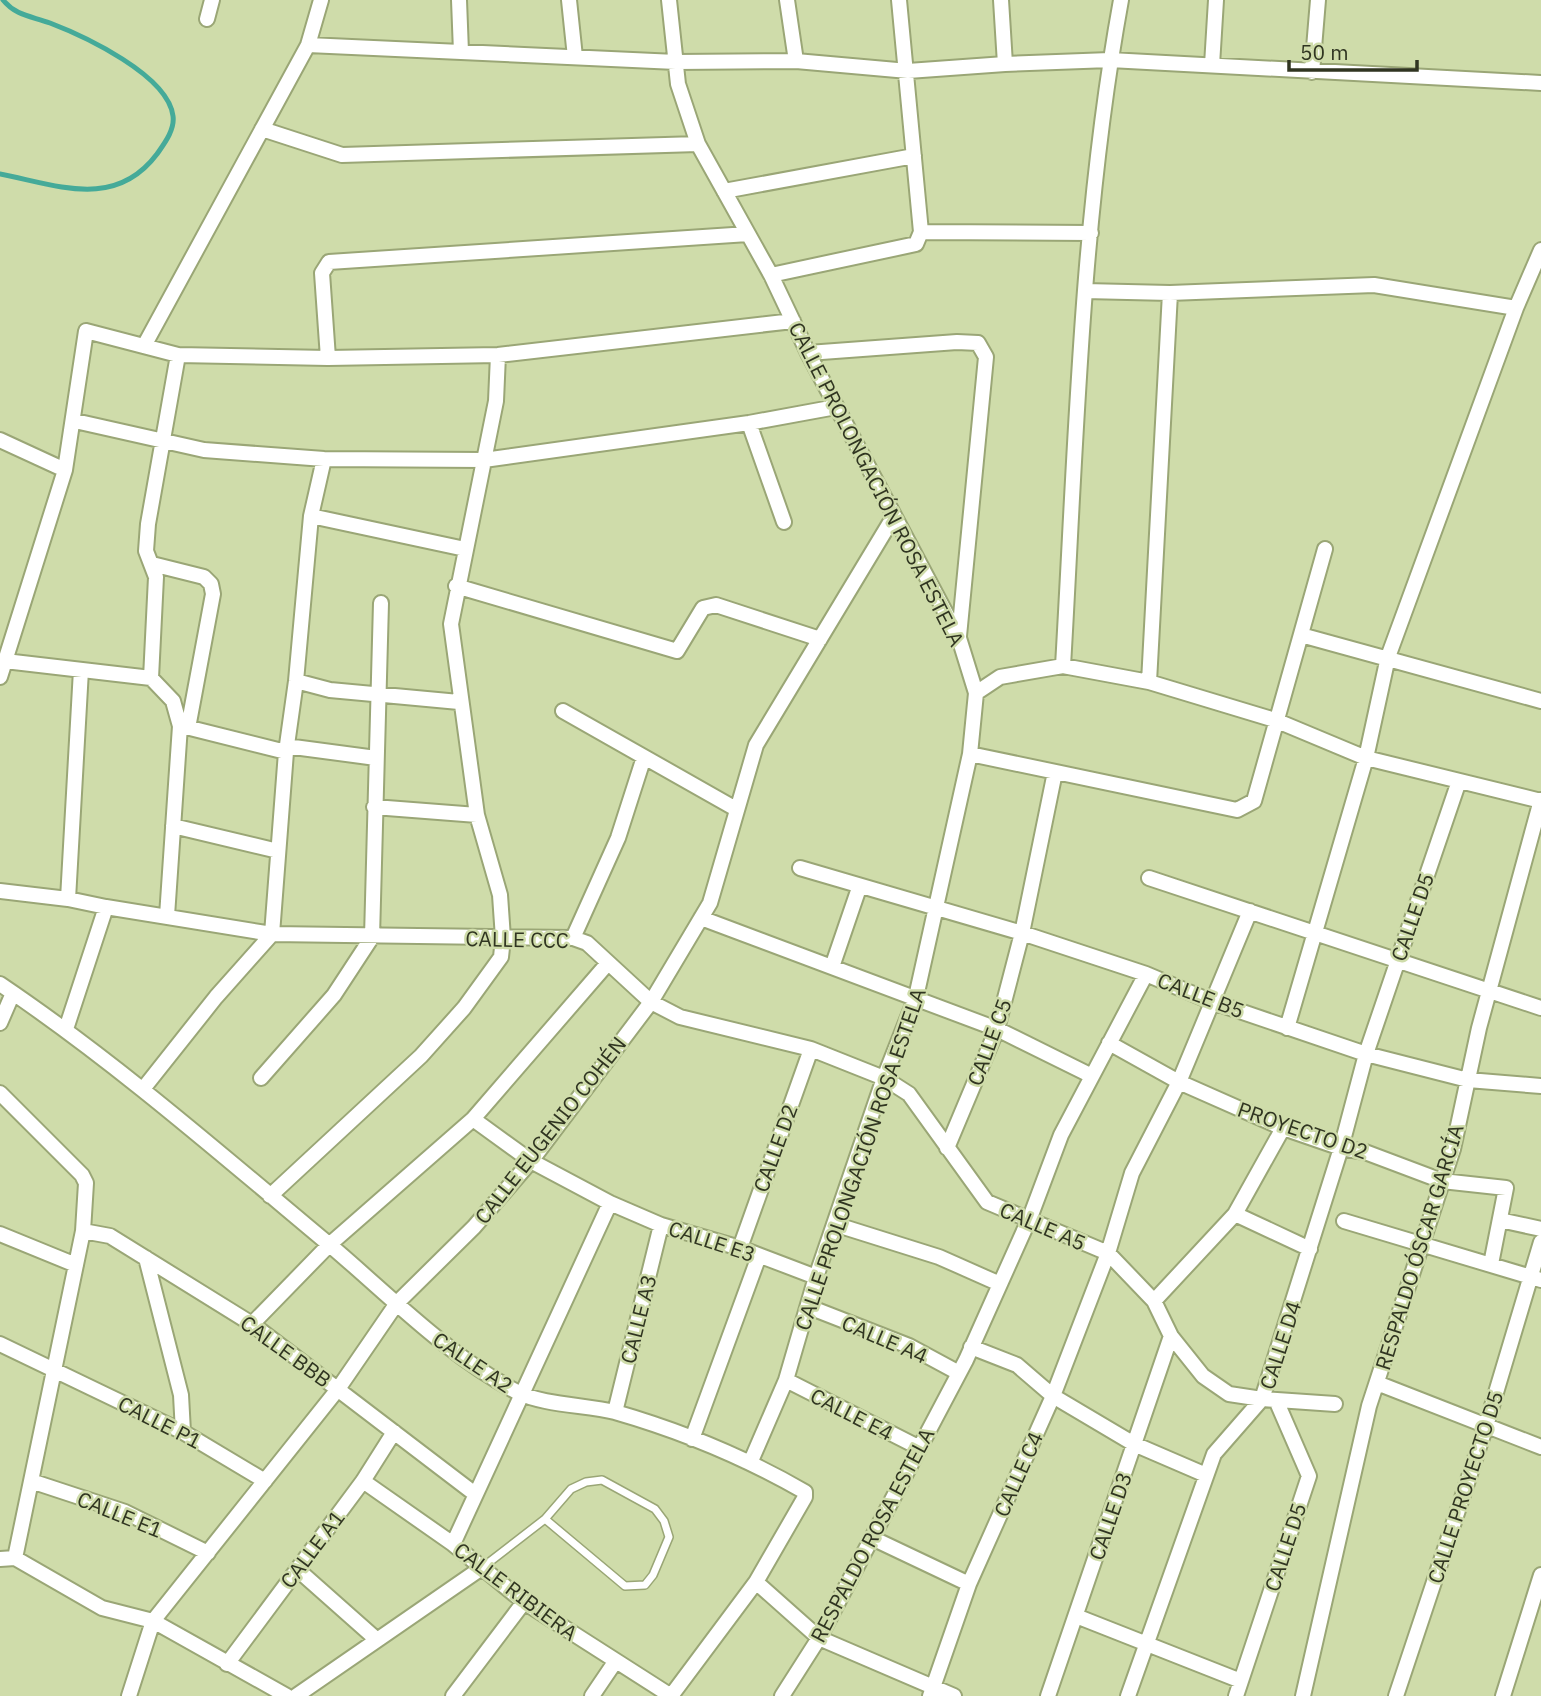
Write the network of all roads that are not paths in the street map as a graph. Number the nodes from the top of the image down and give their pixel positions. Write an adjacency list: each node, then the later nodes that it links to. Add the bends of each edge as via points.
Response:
1 (212, 0): 12 (street)
2 (321, 0): 13 (street)
3 (459, 0): 14 (street)
4 (569, 0): 15 (street)
5 (669, 0): 18 (street, CALLE PROLONGACIÓN ROSA ESTELA)
6 (787, 0): 17 (street)
7 (899, 0): 21 (street)
8 (1001, 0): 19 (street)
9 (1121, 0): 16 (street)
10 (1216, 0): 20 (street)
11 (1318, 0): 22 (street)
12 (207, 19)
13 (308, 45): 14 (street); 24 (street)
14 (461, 52): 15 (street)
15 (575, 57): 18 (street)
16 (1110, 60): 19 (street); 20 (street); 29 (street)
17 (796, 61): 18 (street); 21 (street)
18 (676, 62): 25 (street, CALLE PROLONGACIÓN ROSA ESTELA, via 678,84)
19 (1005, 64): 21 (street)
20 (1212, 65): 22 (street)
21 (908, 71): 26 (street)
22 (1312, 72): 23 (street)
23 (1541, 83)
24 (262, 130): 25 (street, via 342,155); 37 (street)
25 (698, 144): 27 (street, CALLE PROLONGACIÓN ROSA ESTELA)
26 (914, 156): 27 (street); 28 (street)
27 (724, 191): 30 (street, CALLE PROLONGACIÓN ROSA ESTELA)
28 (921, 232): 29 (street); 32 (street, via 916,244 906,248)
29 (1091, 233): 33 (street)
30 (748, 234): 32 (street, CALLE PROLONGACIÓN ROSA ESTELA); 41 (street, via 329,262 322,273)
31 (1541, 250): 35 (street)
32 (771, 275): 36 (street, CALLE PROLONGACIÓN ROSA ESTELA)
33 (1085, 291): 34 (street); 63 (street)
34 (1170, 293): 35 (street, via 1374,285); 68 (street)
35 (1516, 308): 61 (street)
36 (793, 321): 38 (street, CALLE PROLONGACIÓN ROSA ESTELA); 40 (street)
37 (144, 346): 39 (street); 43 (street, via 86,331)
38 (808, 354): 42 (street, CALLE PROLONGACIÓN ROSA ESTELA); 59 (street, via 978,343 986,357)
39 (178, 355): 41 (street); 46 (street)
40 (498, 355): 41 (street); 48 (street, via 496,401)
41 (328, 358)
42 (836, 407): 44 (street); 51 (street, CALLE PROLONGACIÓN ROSA ESTELA)
43 (75, 421): 46 (street); 49 (street)
44 (749, 424): 48 (street); 52 (street)
45 (0, 440): 49 (street)
46 (164, 441): 47 (street, via 204,450); 55 (street, via 148,524 146,551)
47 (324, 459): 48 (street); 50 (street)
48 (484, 460): 53 (street)
49 (65, 470): 62 (street)
50 (311, 516): 53 (street); 67 (street)
51 (894, 516): 59 (street, CALLE PROLONGACIÓN ROSA ESTELA); 60 (street, CALLE EUGENIO COHÉN)
52 (784, 522)
53 (465, 549): 56 (street)
54 (1325, 549): 58 (street)
55 (152, 564): 66 (street, via 156,577); 75 (street, via 204,577 211,584)
56 (456, 586): 60 (street, via 677,651 703,608 716,605); 72 (street, via 450,624)
57 (381, 603): 70 (street)
58 (1301, 635): 61 (street); 74 (street)
59 (959, 638): 69 (street, CALLE PROLONGACIÓN ROSA ESTELA)
60 (820, 639): 85 (street, CALLE EUGENIO COHÉN, via 756,745)
61 (1388, 657): 71 (street); 80 (street)
62 (5, 661): 64 (street); 65 (street)
63 (1063, 666): 68 (street); 69 (street, via 1000,677)
64 (81, 670): 66 (street); 93 (street)
65 (0, 677)
66 (151, 678): 75 (street, via 173,701)
67 (296, 681): 70 (street, via 330,690); 76 (street)
68 (1149, 682): 74 (street)
69 (976, 693): 77 (street, CALLE PROLONGACIÓN ROSA ESTELA)
70 (378, 694): 72 (street); 79 (street)
71 (1541, 701)
72 (459, 702): 86 (street)
73 (564, 711): 78 (street)
74 (1275, 720): 80 (street); 81 (street, via 1254,801 1247,808 1237,810)
75 (184, 727): 76 (street); 87 (street)
76 (286, 749): 79 (street); 88 (street)
77 (970, 754): 81 (street); 95 (street, CALLE PROLONGACIÓN ROSA ESTELA)
78 (644, 757): 85 (street); 104 (street, via 618,838)
79 (376, 758): 84 (street)
80 (1366, 758): 82 (street); 99 (street)
81 (1055, 772): 100 (street, CALLE C5)
82 (1459, 781): 83 (street); 105 (street, CALLE D5)
83 (1541, 800): 110 (street, RESPALDO ÓSCAR GARCÍA)
84 (374, 807): 86 (street); 102 (street)
85 (737, 809): 98 (street, CALLE EUGENIO COHÉN, via 723,864)
86 (477, 815): 103 (street, via 500,895)
87 (173, 826): 88 (street); 97 (street)
88 (278, 851): 101 (street)
89 (800, 868): 91 (street, CALLE B5)
90 (1149, 878): 96 (street)
91 (859, 888): 95 (street, CALLE B5); 107 (street)
92 (0, 891): 93 (street, CALLE CCC)
93 (68, 899): 94 (street, CALLE CCC)
94 (106, 907): 97 (street, CALLE CCC); 117 (street)
95 (934, 909): 100 (street, CALLE B5); 112 (street, CALLE PROLONGACIÓN ROSA ESTELA)
96 (1250, 911): 99 (street); 113 (street)
97 (167, 916): 101 (street, CALLE CCC)
98 (701, 918): 107 (street); 114 (street, CALLE EUGENIO COHÉN)
99 (1315, 932): 105 (street); 118 (street)
100 (1022, 933): 108 (street, CALLE B5); 119 (street, CALLE C5)
101 (272, 934): 102 (street, CALLE CCC); 129 (street)
102 (372, 937): 103 (street, CALLE CCC); 124 (street, via 334,995)
103 (503, 938): 104 (street, CALLE CCC); 137 (street, via 501,957 492,973 430,1047)
104 (573, 938): 106 (street, CALLE CCC, via 587,943)
105 (1397, 962): 110 (street); 122 (street, CALLE D5)
106 (608, 963): 114 (street, CALLE CCC); 131 (street)
107 (832, 967): 112 (street)
108 (1146, 974): 113 (street, CALLE B5); 120 (street, RESPALDO ROSA ESTELA)
109 (0, 984): 111 (street, CALLE A2)
110 (1489, 991): 115 (street); 126 (street, RESPALDO ÓSCAR GARCÍA)
111 (13, 993): 116 (street); 117 (street, CALLE A2)
112 (916, 998): 119 (street); 125 (street, CALLE PROLONGACIÓN ROSA ESTELA)
113 (1210, 1001): 118 (street, CALLE B5); 127 (street)
114 (651, 1002): 121 (street, CALLE CCC, via 680,1017); 135 (street, CALLE EUGENIO COHÉN)
115 (1541, 1009)
116 (0, 1023)
117 (66, 1028): 129 (street, CALLE A2)
118 (1287, 1028): 122 (street, CALLE B5)
119 (998, 1029): 123 (street); 133 (street, CALLE C5)
120 (1109, 1043): 123 (street, RESPALDO ROSA ESTELA); 127 (street, PROYECTO D2)
121 (811, 1049): 125 (street, CALLE A5); 151 (street, CALLE D2)
122 (1366, 1054): 126 (street, CALLE B5); 134 (street, CALLE D4)
123 (1092, 1076): 142 (street, RESPALDO ROSA ESTELA, via 1061,1135)
124 (261, 1078)
125 (884, 1078): 133 (street, CALLE A5, via 909,1094); 143 (street, CALLE PROLONGACIÓN ROSA ESTELA)
126 (1468, 1080): 128 (street); 136 (street, RESPALDO ÓSCAR GARCÍA)
127 (1179, 1082): 132 (street, PROYECTO D2); 153 (street, CALLE C4, via 1132,1173)
128 (1541, 1086)
129 (143, 1089): 137 (street, CALLE A2)
130 (0, 1093): 146 (street, via 82,1175 86,1183)
131 (473, 1119): 135 (street, CALLE E3); 150 (street)
132 (1283, 1128): 134 (street, PROYECTO D2); 139 (street)
133 (947, 1148): 142 (street, CALLE A5, via 987,1202)
134 (1341, 1148): 136 (street, PROYECTO D2, via 1365,1152); 152 (street, CALLE D4)
135 (531, 1161): 138 (street, CALLE E3); 162 (street, CALLE EUGENIO COHÉN, via 474,1227)
136 (1442, 1181): 140 (street, PROYECTO D2, via 1506,1188); 149 (street, RESPALDO ÓSCAR GARCÍA)
137 (270, 1196): 150 (street, CALLE A2)
138 (610, 1203): 144 (street, CALLE E3); 173 (street)
139 (1235, 1214): 152 (street); 161 (street)
140 (1500, 1220): 145 (street); 156 (street)
141 (1344, 1221): 149 (street)
142 (1028, 1222): 153 (street, CALLE A5); 160 (street, RESPALDO ROSA ESTELA)
143 (834, 1224): 158 (street, CALLE PROLONGACIÓN ROSA ESTELA); 160 (street, via 939,1257)
144 (661, 1225): 151 (street, CALLE E3); 177 (street, CALLE A3)
145 (1541, 1229)
146 (83, 1231): 155 (street, CALLE BBB, via 110,1236); 157 (street)
147 (0, 1234): 157 (street)
148 (1541, 1242): 159 (street, CALLE PROYECTO D5)
149 (1421, 1244): 156 (street); 171 (street, RESPALDO ÓSCAR GARCÍA)
150 (329, 1245): 162 (street, CALLE A2); 164 (street)
151 (740, 1248): 154 (street, CALLE E3)
152 (1310, 1249): 175 (street, CALLE D4)
153 (1108, 1252): 161 (street, CALLE A5); 174 (street, CALLE C4)
154 (759, 1256): 158 (street, CALLE E3); 181 (street)
155 (146, 1258): 164 (street, CALLE BBB); 179 (street, via 181,1395)
156 (1492, 1264): 159 (street)
157 (76, 1265): 168 (street)
158 (816, 1276): 163 (street, CALLE PROLONGACIÓN ROSA ESTELA)
159 (1536, 1278): 178 (street, CALLE PROYECTO D5)
160 (1000, 1284): 167 (street, RESPALDO ROSA ESTELA)
161 (1154, 1301): 165 (street, CALLE A5)
162 (397, 1303): 172 (street, CALLE EUGENIO COHÉN); 173 (street, CALLE A2, via 444,1347)
163 (809, 1307): 169 (street, CALLE A4, via 909,1346); 170 (street, CALLE PROLONGACIÓN ROSA ESTELA)
164 (252, 1324): 172 (street, CALLE BBB)
165 (1171, 1336): 175 (street, CALLE A5, via 1203,1376 1229,1394); 182 (street, CALLE D3)
166 (0, 1344): 168 (street, CALLE P1)
167 (971, 1348): 169 (street, RESPALDO ROSA ESTELA); 174 (street, via 1017,1366)
168 (53, 1369): 179 (street, CALLE P1); 187 (street)
169 (959, 1373): 183 (street, RESPALDO ROSA ESTELA)
170 (786, 1380): 183 (street, CALLE E4); 185 (street, CALLE PROLONGACIÓN ROSA ESTELA)
171 (1377, 1383): 178 (street); 222 (street, RESPALDO ÓSCAR GARCÍA)
172 (338, 1389): 180 (street, CALLE BBB); 188 (street, CALLE EUGENIO COHÉN)
173 (520, 1394): 177 (street, CALLE A2); 190 (street)
174 (1054, 1396): 182 (street); 200 (street, CALLE C4)
175 (1269, 1400): 176 (street, CALLE A5); 186 (street, CALLE D4, via 1214,1454); 209 (street, CALLE D5, via 1309,1476)
176 (1335, 1404)
177 (615, 1412): 181 (street, CALLE A2)
178 (1486, 1426): 184 (street); 223 (street, CALLE PROYECTO D5)
179 (183, 1432): 188 (street, CALLE P1)
180 (394, 1432): 189 (street, CALLE A1); 190 (street, CALLE BBB)
181 (692, 1439): 185 (street, CALLE A2)
182 (1134, 1444): 186 (street); 202 (street, CALLE D3)
183 (918, 1447): 192 (street, RESPALDO ROSA ESTELA)
184 (1541, 1447)
185 (751, 1461): 199 (street, CALLE A2, via 806,1494)
186 (1206, 1475): 206 (street, CALLE D4)
187 (31, 1481): 194 (street, CALLE E1, via 125,1512); 195 (street)
188 (265, 1481): 194 (street, CALLE EUGENIO COHÉN)
189 (363, 1481): 193 (street, CALLE RIBIERA); 197 (street, CALLE A1)
190 (475, 1494): 193 (street)
191 (545, 1520): 191 (lane, via 571,1489 602,1480 655,1509 668,1537 645,1585 625,1586); 196 (lane)
192 (872, 1538): 200 (street); 204 (street, RESPALDO ROSA ESTELA)
193 (453, 1544): 196 (street, CALLE RIBIERA)
194 (208, 1553): 203 (street, CALLE EUGENIO COHÉN)
195 (7, 1559): 203 (street, via 102,1608)
196 (483, 1567): 201 (street, CALLE RIBIERA); 205 (street)
197 (297, 1569): 205 (street); 208 (street, CALLE A1)
198 (1541, 1575): 224 (street)
199 (756, 1582): 204 (street); 216 (street, CALLE A2)
200 (969, 1584): 210 (street, CALLE C4)
201 (524, 1602): 207 (street, CALLE RIBIERA); 214 (street)
202 (1076, 1616): 206 (street); 219 (street, CALLE D3)
203 (153, 1621): 208 (street); 211 (street, CALLE EUGENIO COHÉN)
204 (819, 1638): 210 (street); 217 (street, RESPALDO ROSA ESTELA)
205 (376, 1639): 213 (street)
206 (1146, 1644): 209 (street); 220 (street, CALLE D4)
207 (615, 1662): 215 (street); 216 (street, CALLE RIBIERA)
208 (226, 1664): 212 (street)
209 (1241, 1681): 221 (street, CALLE D5)
210 (931, 1691): 218 (street)
211 (129, 1696)
212 (287, 1696)
213 (296, 1696)
214 (453, 1696)
215 (593, 1696)
216 (671, 1696)
217 (782, 1696)
218 (954, 1696)
219 (1048, 1696)
220 (1128, 1696)
221 (1236, 1696)
222 (1303, 1696)
223 (1396, 1696)
224 (1503, 1696)

